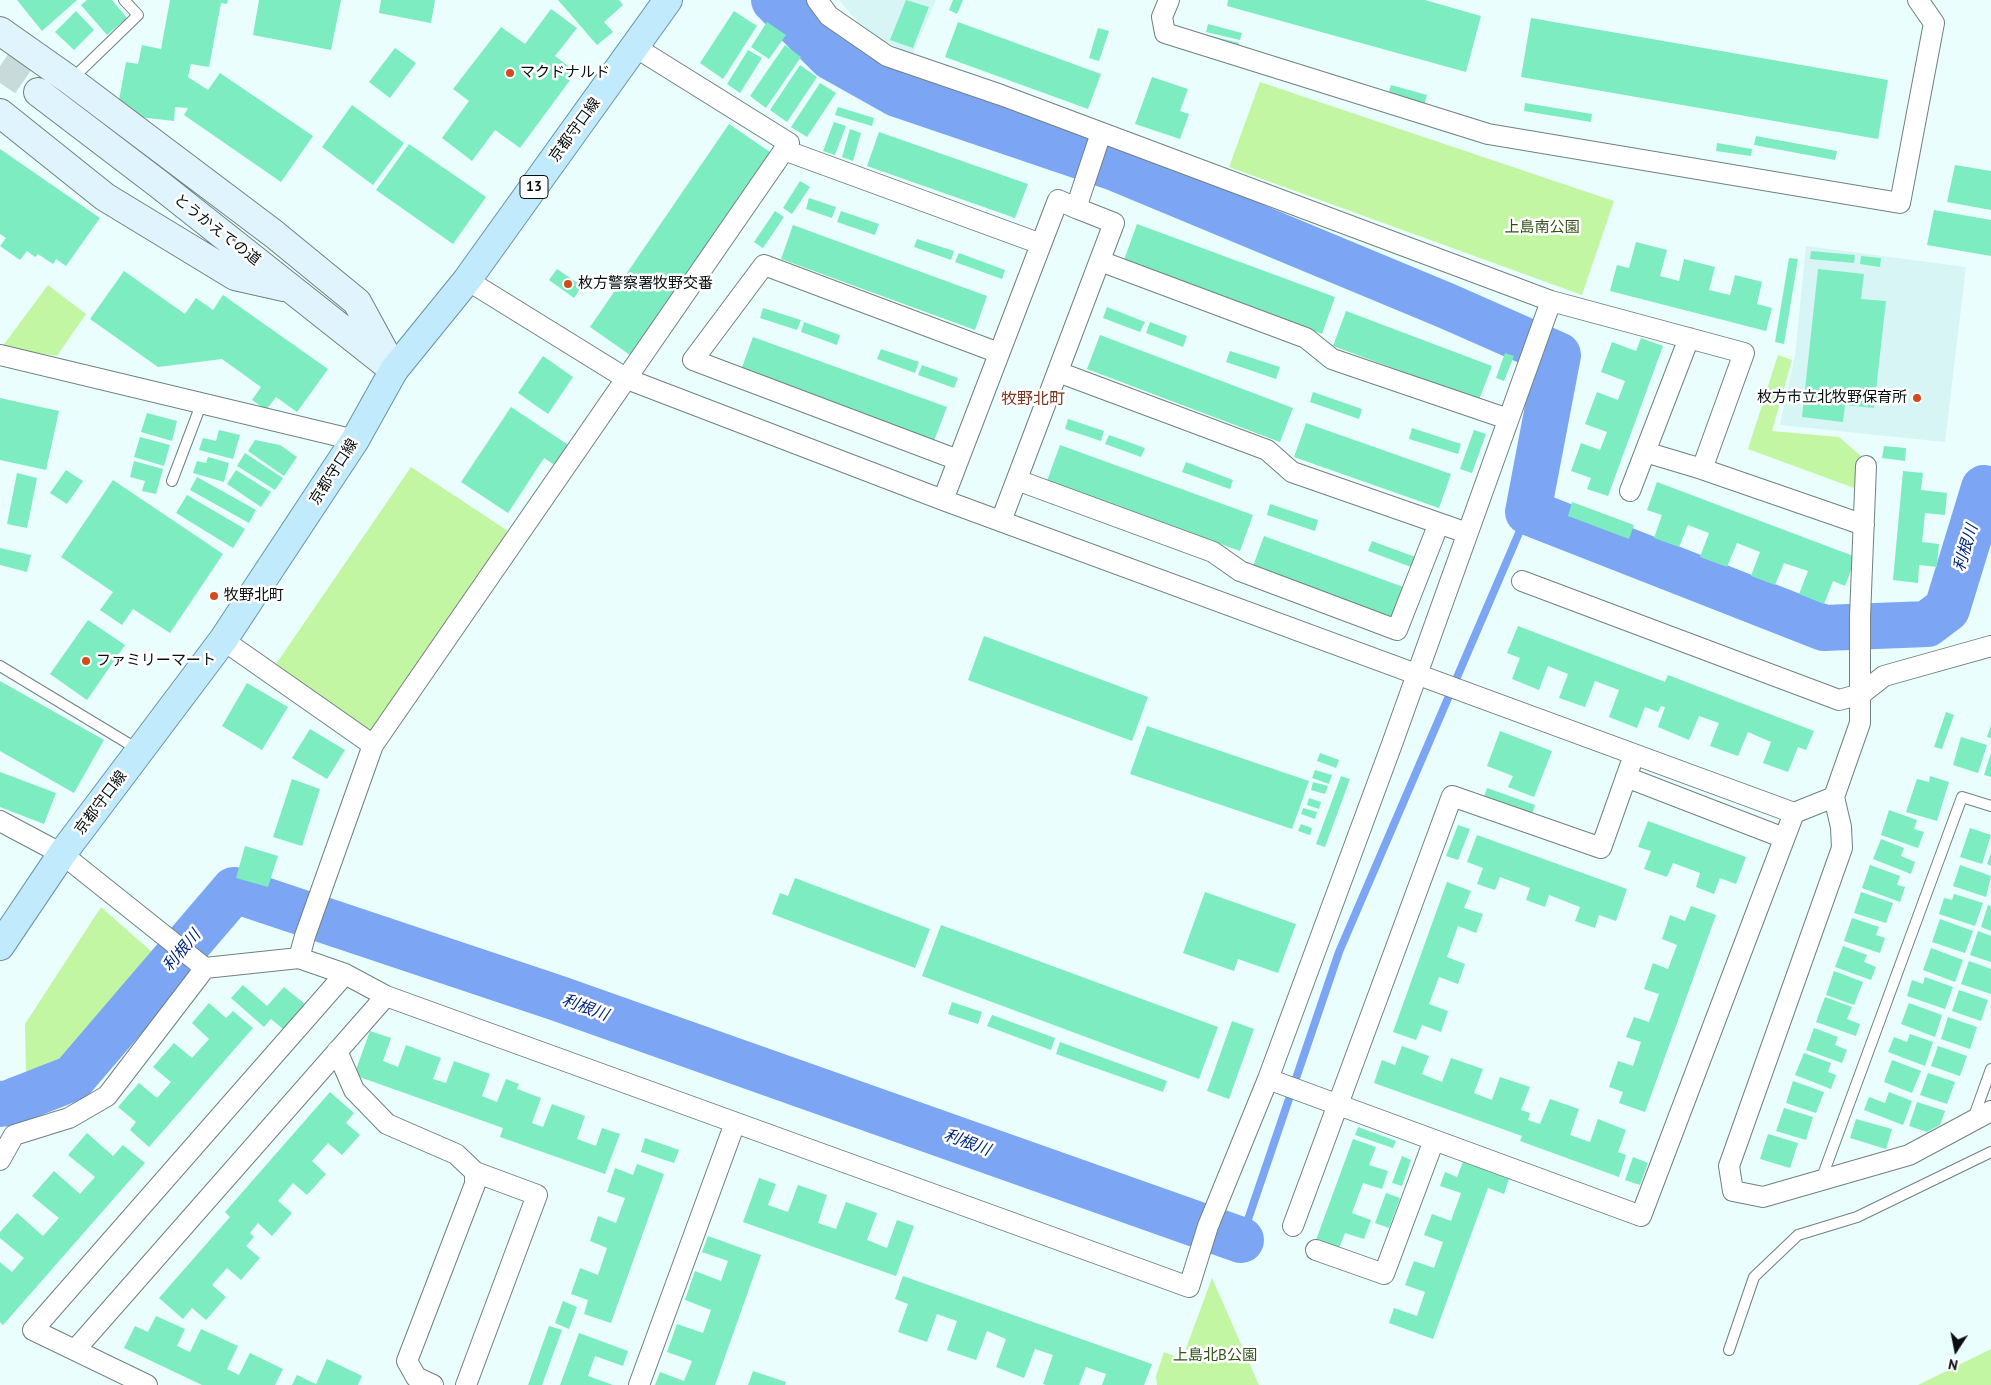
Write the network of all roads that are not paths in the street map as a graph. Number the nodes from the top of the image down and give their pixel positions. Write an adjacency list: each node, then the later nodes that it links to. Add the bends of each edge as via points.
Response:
1 (124, 0): 8 (lane, via 138,15)
2 (817, 0): 11 (street, via 829,16 887,56)
3 (1169, 0): 4 (street, via 1162,17 1165,33 1488,134 1900,202 1934,23)
4 (1918, 0)
5 (665, 1): 7 (main road, 京都守口線 / 13)
6 (0, 31): 8 (street)
7 (635, 47): 12 (street, via 789,143); 16 (main road, 京都守口線 / 13)
8 (71, 81): 22 (street, via 274,234 357,302)
9 (38, 92): 17 (street, とうかえでの道)
10 (0, 113): 17 (street, via 105,196 235,276)
11 (1101, 134): 13 (street); 18 (street)
12 (784, 150): 14 (street); 24 (street)
13 (1076, 208): 14 (street, via 1058,200); 15 (street, via 1114,223)
14 (1041, 244): 20 (street)
15 (1100, 261): 23 (street); 26 (street, via 1306,338 1332,359)
16 (467, 280): 22 (main road, 京都守口線 / 13); 24 (street)
17 (291, 288): 22 (street, とうかえでの道)
18 (1551, 301): 19 (street); 26 (street)
19 (1689, 338): 28 (street); 31 (street, via 1744,353)
20 (999, 353): 29 (street); 29 (street, via 764,266 693,360)
21 (0, 355): 25 (street)
22 (394, 370): 27 (main road, 京都守口線 / 13)
23 (1058, 372): 32 (street); 37 (street, via 1267,450 1292,472)
24 (627, 379): 35 (street); 46 (street)
25 (202, 402): 27 (street); 33 (lane)
26 (1508, 419): 39 (street)
27 (355, 440): 41 (main road, 京都守口線 / 13)
28 (1645, 452): 31 (street); 34 (street)
29 (958, 460): 35 (street)
30 (1866, 466): 38 (street)
31 (1702, 469): 38 (street)
32 (1017, 480): 36 (street); 37 (street, via 1213,552 1240,572 1397,630)
33 (172, 481)
34 (1630, 491)
35 (943, 500): 36 (street)
36 (1002, 521): 44 (street)
37 (1439, 523): 39 (street)
38 (1864, 526): 45 (street)
39 (1468, 533): 44 (street)
40 (1522, 581): 45 (street, via 1839,700)
41 (223, 640): 46 (street); 47 (main road, 京都守口線 / 13)
42 (1991, 646): 45 (street, via 1884,676)
43 (0, 666): 47 (lane)
44 (1417, 675): 48 (street); 63 (street)
45 (1861, 694): 50 (street, via 1860,723)
46 (373, 745): 57 (street)
47 (140, 750): 55 (main road, 京都守口線 / 13)
48 (1634, 754): 49 (street); 52 (street)
49 (1626, 777): 54 (street); 64 (street, via 1601,848 1452,796)
50 (1834, 797): 52 (street); 72 (street, via 1842,848 1729,1166 1733,1191 1763,1197)
51 (1991, 806): 72 (lane, via 1962,797)
52 (1794, 813): 54 (street)
53 (0, 821): 55 (street)
54 (1784, 838): 68 (street, via 1641,1216)
55 (62, 854): 56 (main road, 京都守口線 / 13); 58 (street)
56 (0, 946)
57 (300, 958): 58 (street); 59 (street)
58 (200, 964): 70 (street, via 107,1096 69,1118 14,1135)
59 (345, 974): 60 (street); 75 (street, via 33,1330)
60 (386, 996): 61 (street); 67 (street)
61 (338, 1051): 71 (street, via 354,1090 387,1124 456,1154); 75 (street)
62 (1991, 1069): 66 (lane)
63 (1268, 1079): 64 (street); 67 (street, via 1208,1226 1189,1287)
64 (1338, 1105): 68 (street); 73 (street)
65 (1991, 1111): 66 (street)
66 (1973, 1120): 72 (street, via 1909,1155)
67 (735, 1123): 80 (street)
68 (1434, 1140): 74 (street, via 1384,1274)
69 (1991, 1152): 76 (lane, via 1857,1217 1798,1235 1754,1277)
70 (0, 1160)
71 (475, 1172): 78 (street, via 475,1184 407,1361 416,1377); 79 (street, via 537,1195)
72 (1821, 1181)
73 (1293, 1226)
74 (1316, 1250)
75 (74, 1350): 77 (street)
76 (1729, 1350)
77 (147, 1385)
78 (433, 1385)
79 (466, 1385)
80 (639, 1385)

